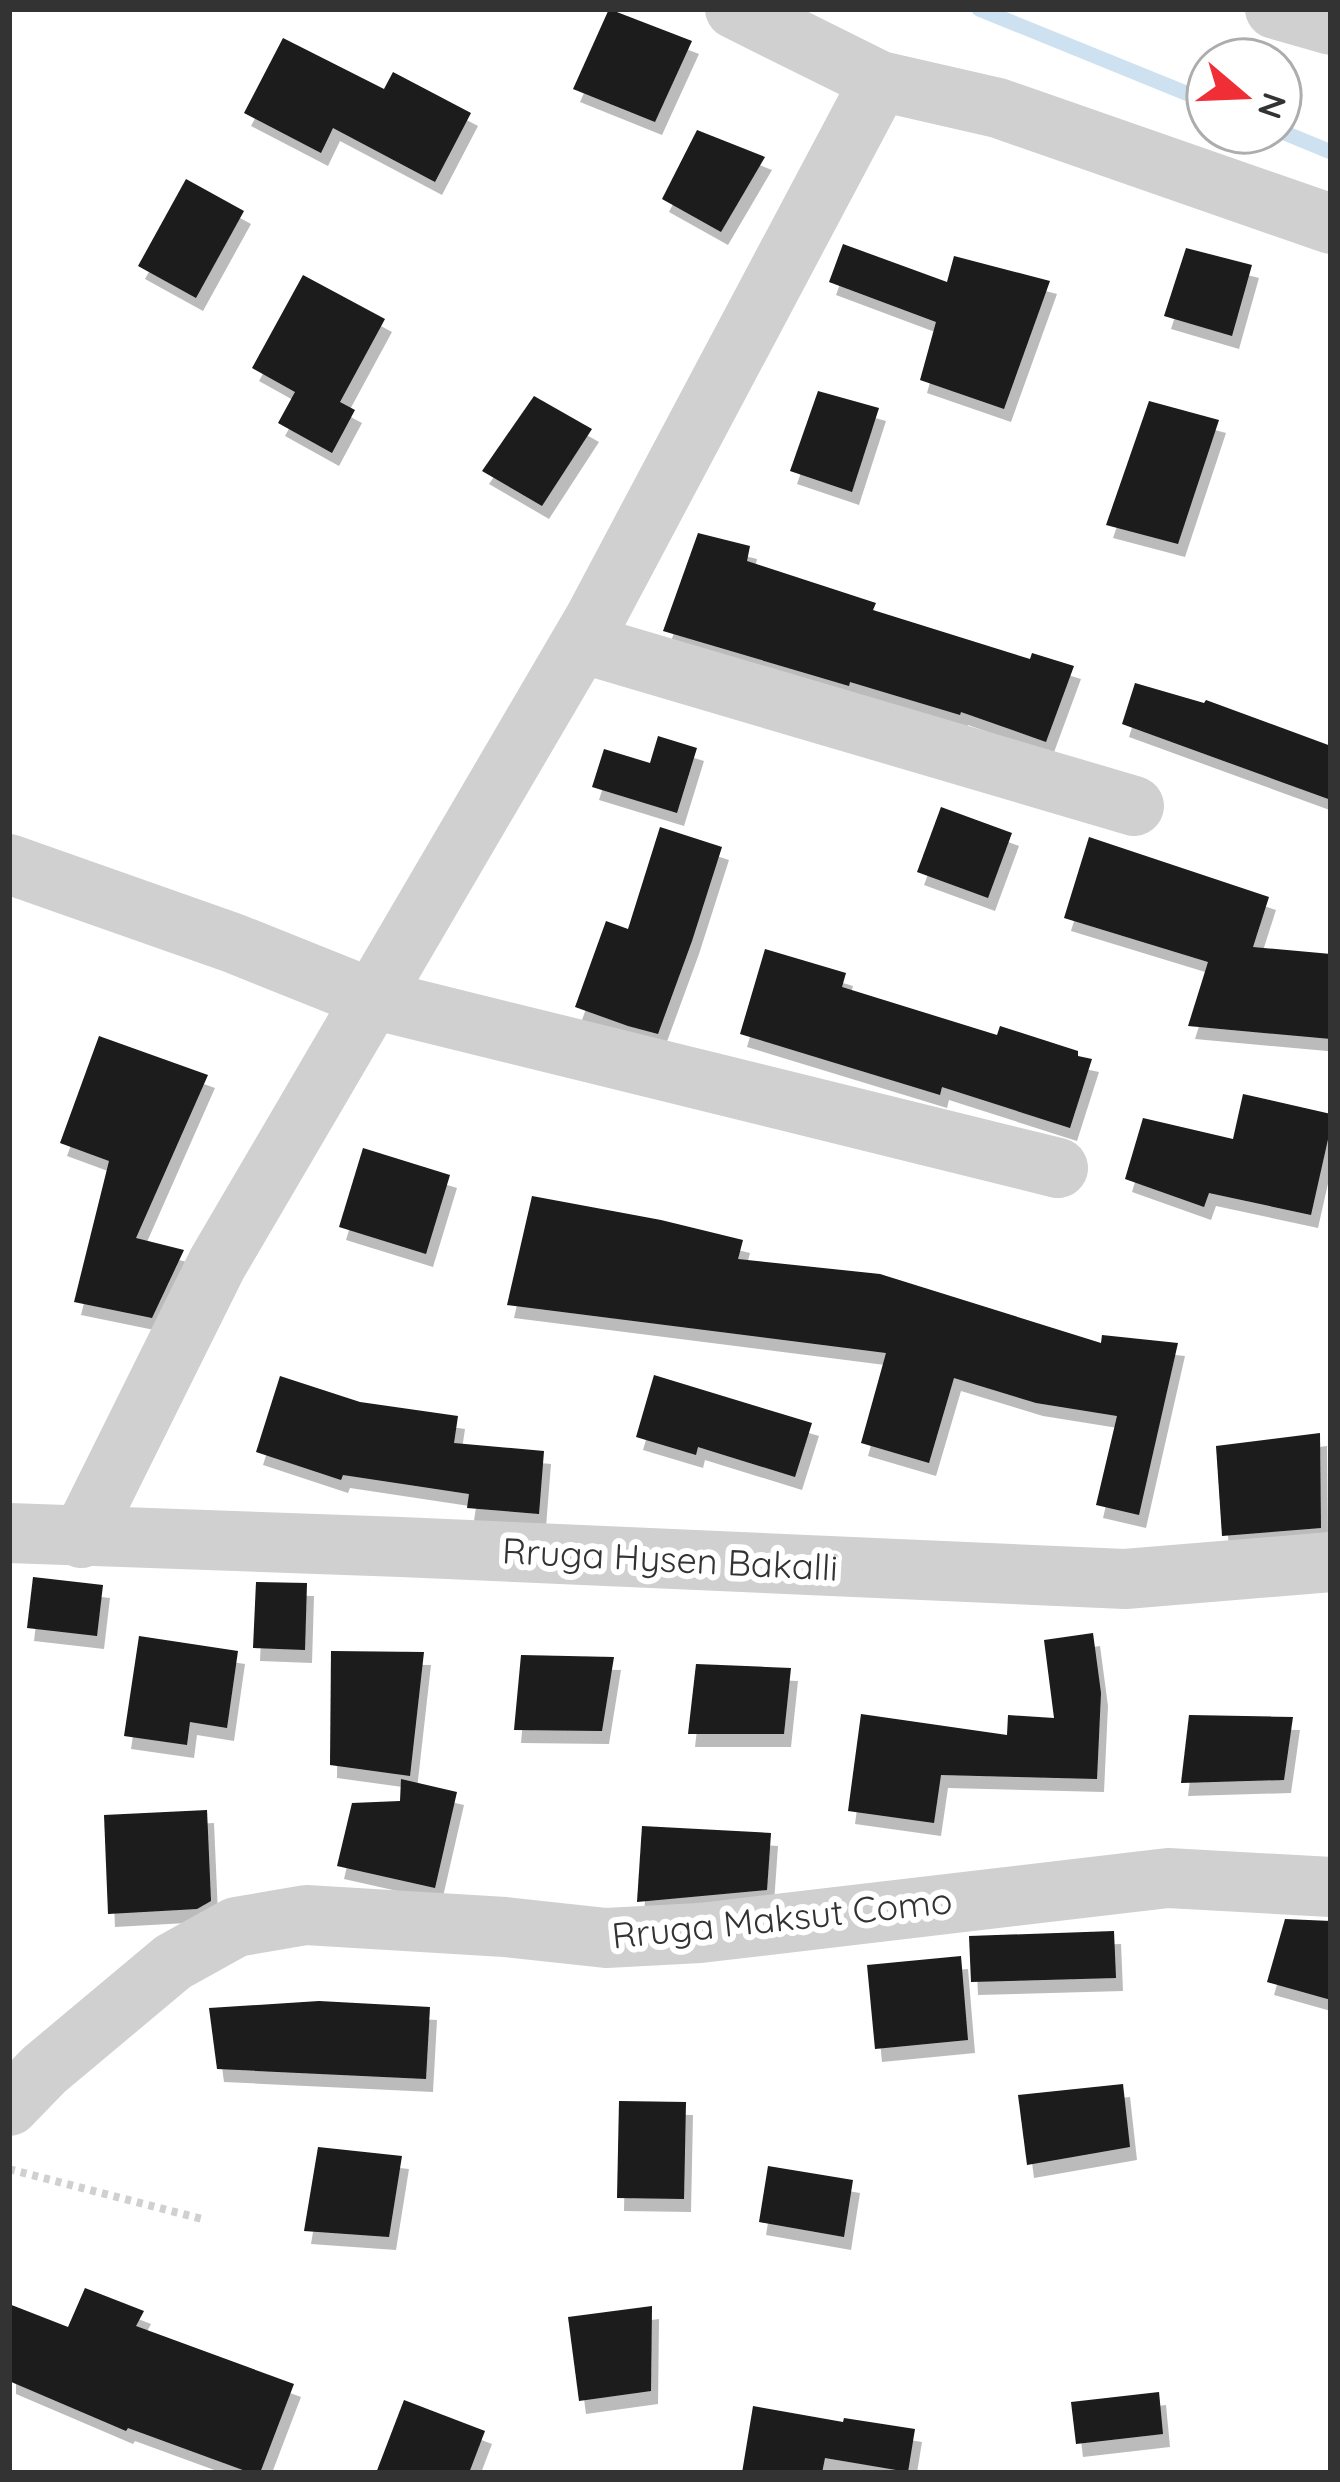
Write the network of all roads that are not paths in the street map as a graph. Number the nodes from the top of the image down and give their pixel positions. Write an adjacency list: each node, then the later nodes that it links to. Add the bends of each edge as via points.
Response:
1 (735, 9): 4 (street)
2 (1275, 9): 3 (street)
3 (1331, 25)
4 (880, 81): 5 (street, via 998,108); 6 (street)
5 (1331, 224)
6 (581, 643): 7 (street); 9 (street)
7 (1134, 806)
8 (9, 864): 9 (street)
9 (373, 999): 10 (street); 12 (street, via 217,1264)
10 (1058, 1168)
11 (9, 1534): 12 (street, Rruga Hysen Bakalli)
12 (81, 1538): 13 (street, Rruga Hysen Bakalli, via 1125,1579)
13 (1331, 1562)
14 (1331, 1887): 15 (street, Rruga Maksut Como, via 1168,1878 606,1938 306,1915 236,1928 173,1962)
15 (9, 2107)

